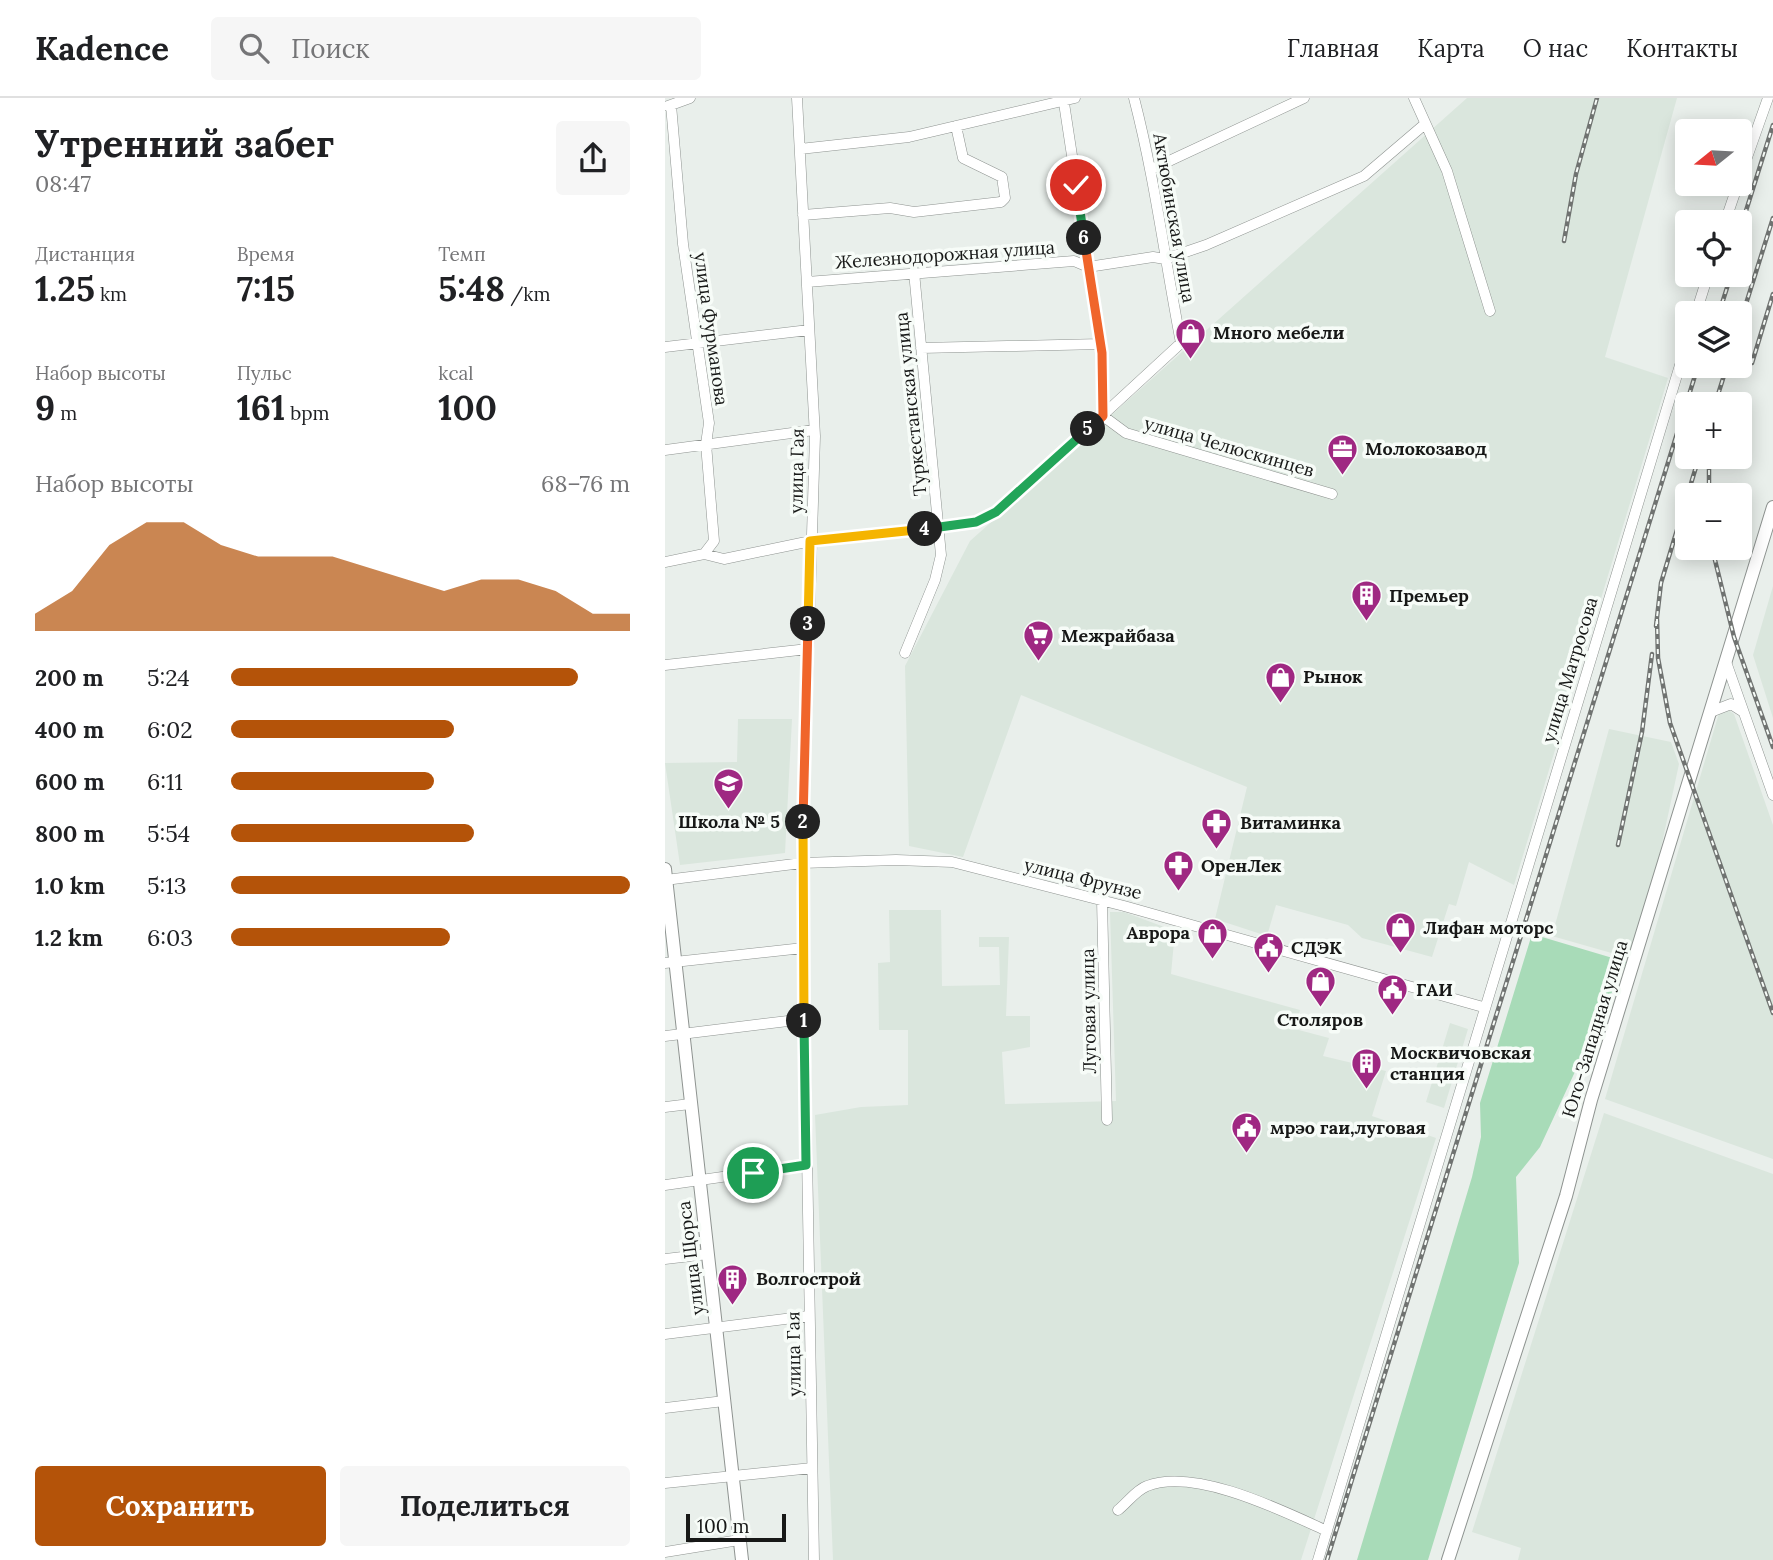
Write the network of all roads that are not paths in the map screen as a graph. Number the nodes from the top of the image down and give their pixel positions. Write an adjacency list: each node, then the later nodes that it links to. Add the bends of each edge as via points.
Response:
1 (690, 98): 9 (street)
2 (797, 98): 13 (street, улица Гая)
3 (1075, 98): 8 (street)
4 (1134, 98): 14 (street, Актюбинская улица)
5 (1304, 98): 14 (street)
6 (1414, 98): 10 (street)
7 (1768, 98): 12 (street)
8 (1059, 102): 11 (street); 17 (street)
9 (668, 106): 22 (street, улица Фурманова)
10 (1425, 124): 16 (street, Железнодорожная улица, via 1364,176); 20 (street, via 1447,171)
11 (956, 126): 13 (street, via 876,143); 15 (street, via 963,158 1002,177 1005,198 1000,202 914,212 890,208)
12 (1752, 144)
13 (800, 149): 15 (street, улица Гая)
14 (1152, 169): 16 (street, Актюбинская улица)
15 (803, 215): 19 (street, улица Гая)
16 (1165, 259): 17 (street, Железнодорожная улица); 27 (street, Актюбинская улица, via 1181,343)
17 (1089, 267): 18 (street, Железнодорожная улица, via 1074,261); 23 (street)
18 (914, 272): 19 (street, Железнодорожная улица); 25 (street, Туркестанская улица)
19 (807, 282): 21 (street, улица Гая)
20 (1490, 311)
21 (809, 330): 22 (street); 28 (street, улица Гая)
22 (696, 343): 24 (street); 29 (street, улица Фурманова, via 709,423)
23 (1101, 344): 25 (street); 27 (street)
24 (665, 347)
25 (921, 348): 33 (street, Туркестанская улица)
26 (1676, 378): 49 (street, улица Матросова)
27 (1103, 416): 31 (street, улица Челюскинцев, via 1126,433); 33 (street, via 996,512 976,522)
28 (814, 430): 29 (street); 34 (street, улица Гая)
29 (706, 444): 30 (street); 35 (street, улица Фурманова, via 714,541)
30 (665, 450)
31 (1332, 494)
32 (1773, 507): 39 (main road, Юго-Западная улица)
33 (940, 528): 34 (street); 38 (street, Туркестанская улица, via 941,555 935,580)
34 (810, 541): 35 (street, via 724,559); 37 (street, улица Гая)
35 (704, 554): 36 (street)
36 (665, 562)
37 (808, 649): 40 (street); 44 (street, улица Гая)
38 (905, 653)
39 (1726, 663): 41 (main road, Юго-Западная улица); 42 (street)
40 (665, 666)
41 (1713, 711): 42 (street, via 1731,704); 76 (main road, Юго-Западная улица, via 1591,1100 1566,1196)
42 (1743, 712): 43 (street)
43 (1772, 790)
44 (802, 863): 45 (street, улица Фрунзе); 46 (street, улица Фрунзе, via 952,862); 47 (street, улица Гая)
45 (665, 877): 48 (main road, улица Щорса)
46 (1102, 901): 49 (street, улица Фрунзе); 55 (street, Луговая улица)
47 (803, 948): 48 (street); 50 (street, улица Гая)
48 (670, 963): 51 (main road, улица Щорса)
49 (1483, 1007): 70 (street, улица Матросова)
50 (804, 1019): 51 (street); 56 (street, улица Гая)
51 (683, 1033): 52 (street); 53 (main road, улица Щорса)
52 (665, 1036)
53 (691, 1104): 54 (street); 57 (main road, улица Щорса)
54 (665, 1107)
55 (1107, 1121)
56 (806, 1165): 57 (street); 61 (street, улица Гая)
57 (699, 1180): 58 (street); 59 (main road, улица Щорса)
58 (665, 1185)
59 (708, 1254): 60 (street); 62 (main road, улица Щорса)
60 (665, 1259)
61 (809, 1317): 62 (street); 66 (street, улица Гая)
62 (716, 1327): 63 (street); 64 (main road, улица Щорса)
63 (665, 1334)
64 (724, 1401): 65 (street); 67 (main road, улица Щорса)
65 (665, 1408)
66 (812, 1468): 67 (street); 74 (street, улица Гая)
67 (733, 1476): 68 (street); 71 (main road, улица Щорса)
68 (665, 1483)
69 (1118, 1510): 70 (street, via 1144,1487 1165,1480 1268,1504)
70 (1327, 1531): 75 (street, улица Матросова)
71 (739, 1540): 72 (street); 73 (main road, улица Щорса)
72 (665, 1552)
73 (741, 1560)
74 (814, 1560)
75 (1318, 1560)
76 (1448, 1560)

